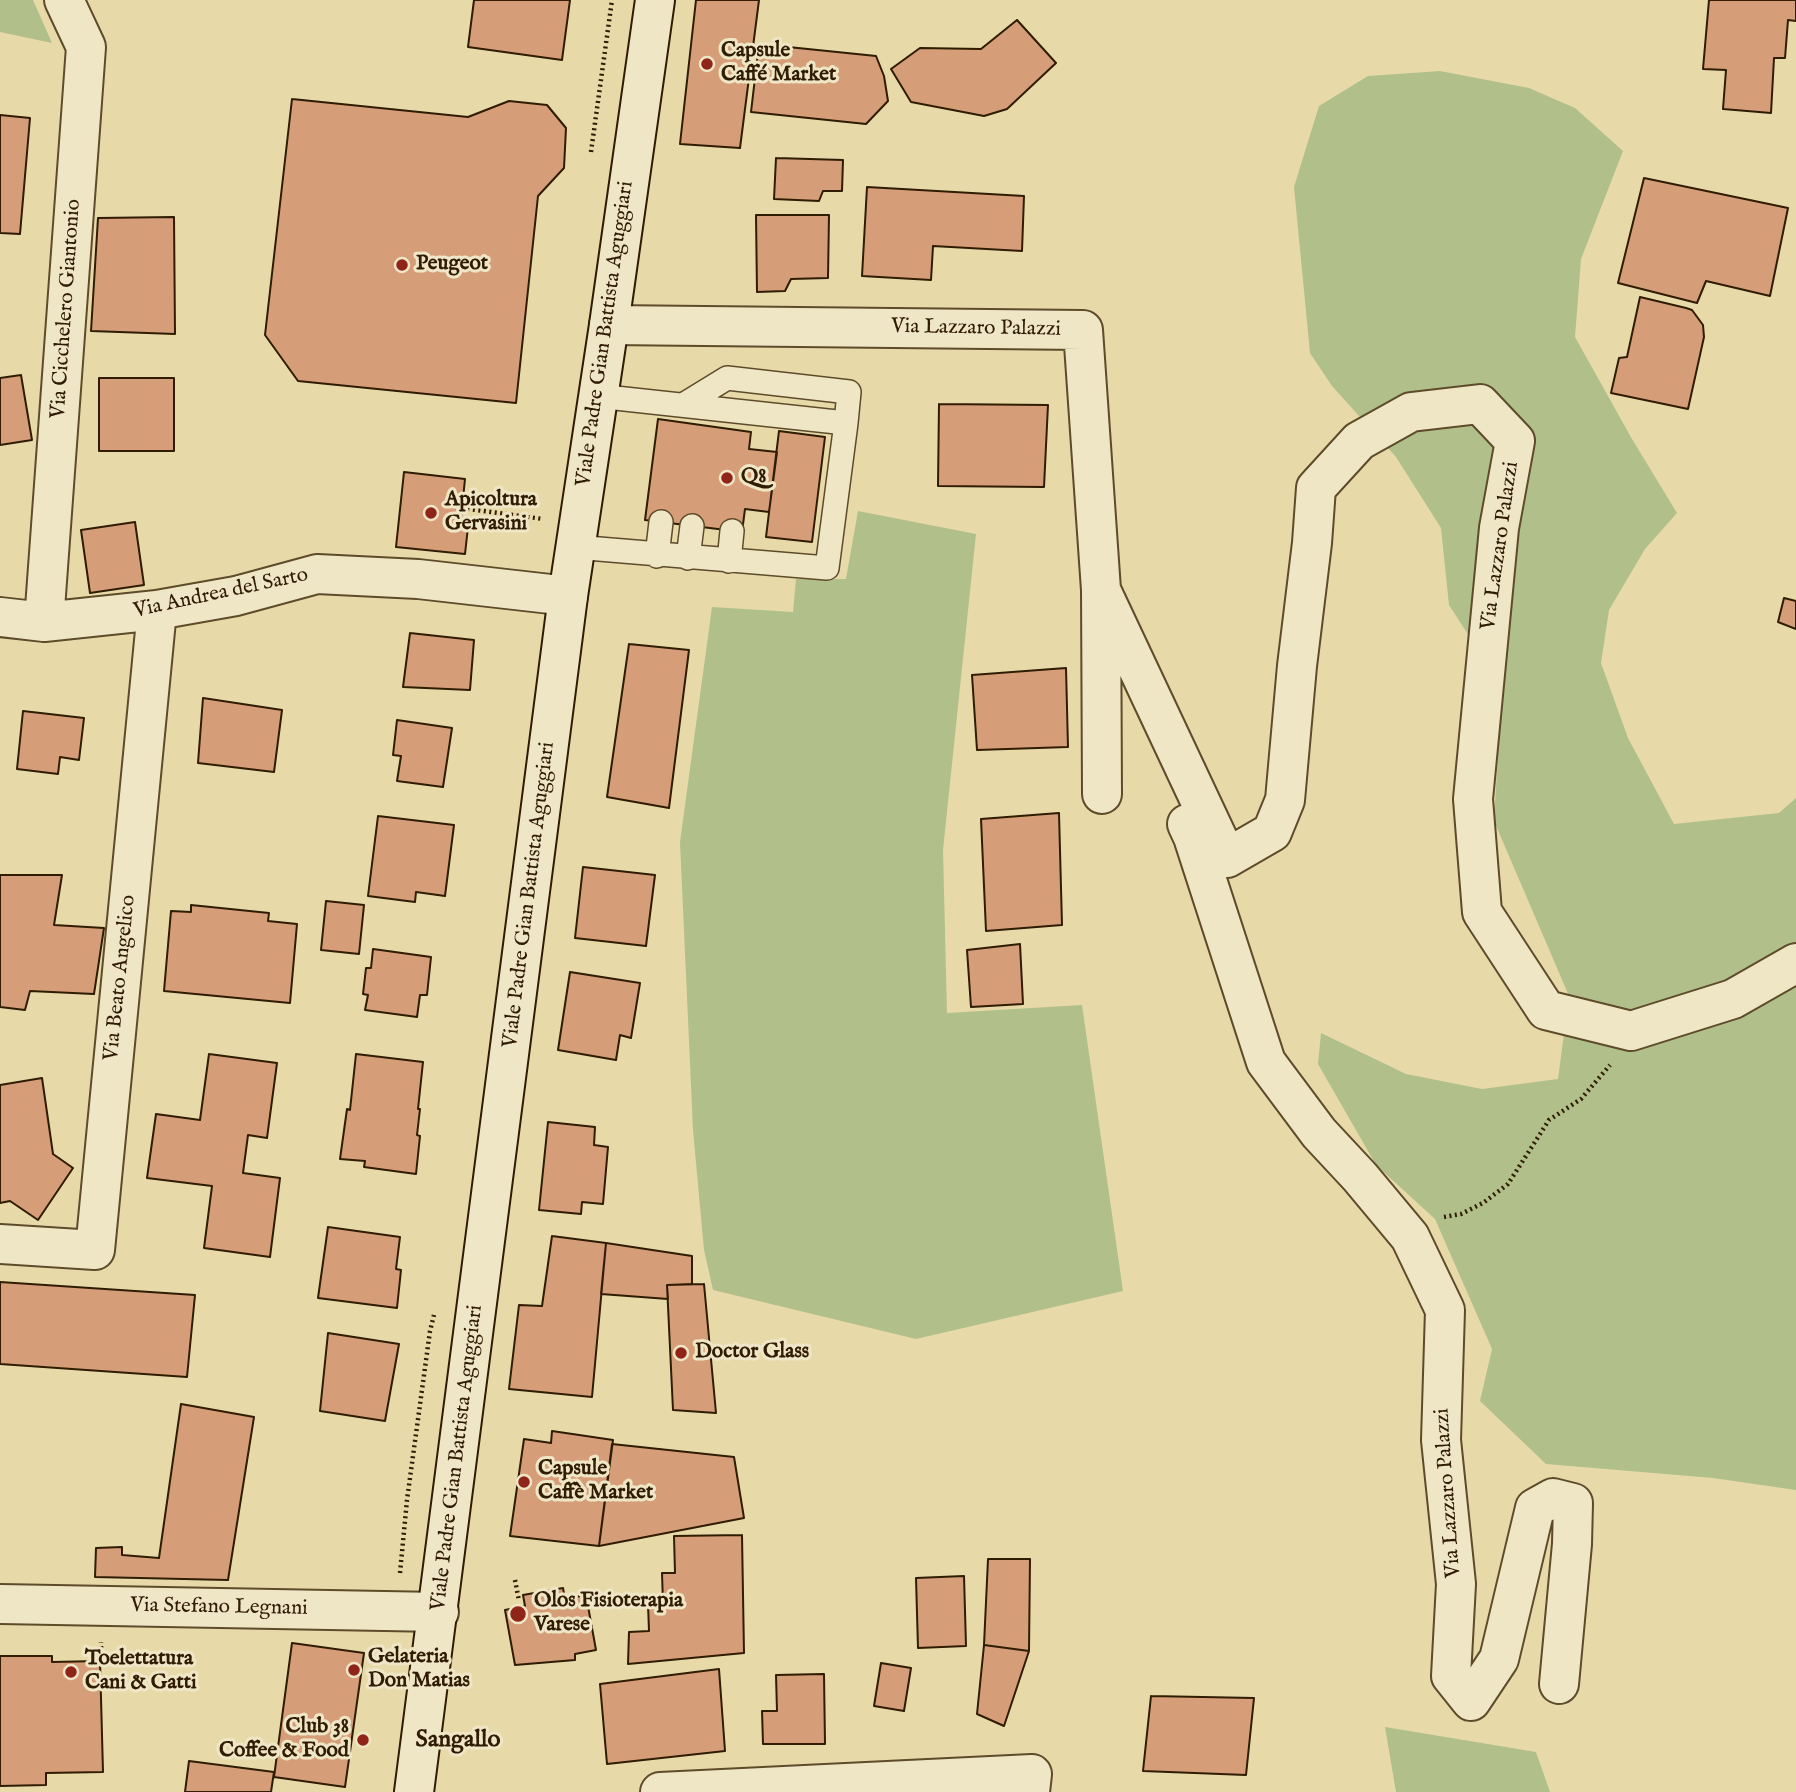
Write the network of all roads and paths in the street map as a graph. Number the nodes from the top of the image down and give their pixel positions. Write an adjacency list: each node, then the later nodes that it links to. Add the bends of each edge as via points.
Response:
1 (64, 0): 20 (street, Via Cicchelero Giantonio, via 86,47)
2 (655, 0): 3 (street, Viale Padre Gian Battista Aguggiari)
3 (609, 325): 4 (street, Viale Padre Gian Battista Aguggiari); 16 (street, Via Lazzaro Palazzi, via 1083,330)
4 (597, 396): 5 (lane); 12 (street, Viale Padre Gian Battista Aguggiari)
5 (687, 412): 6 (lane, via 741,421); 6 (lane, via 727,378 849,392)
6 (846, 423): 15 (lane, via 827,568)
7 (462, 509): 8 (path)
8 (533, 519)
9 (661, 522): 13 (lane)
10 (692, 526): 14 (lane)
11 (732, 531): 15 (lane)
12 (575, 547): 13 (lane); 17 (street, Viale Padre Gian Battista Aguggiari)
13 (657, 556): 14 (lane)
14 (688, 558): 15 (lane)
15 (729, 561)
16 (1101, 590): 21 (street, Via Lazzaro Palazzi); 24 (street, Via Lazzaro Palazzi, via 1227,859 1272,832 1285,800 1316,488 1359,441 1410,412 1480,404 1515,441 1499,528 1473,799 1482,912 1546,1010 1631,1031)
17 (568, 596): 18 (street, Via Andrea del Sarto, via 418,579 317,574 236,596); 30 (street, Viale Padre Gian Battista Aguggiari)
18 (157, 610): 20 (street, Via Andrea del Sarto); 26 (street, Via Beato Angelico, via 95,1250)
19 (0, 617): 20 (street, Via Andrea del Sarto)
20 (44, 622)
21 (1102, 649): 22 (street, Via Lazzaro Palazzi); 25 (street, Via Lazzaro Palazzi, via 1193,837 1266,1062 1319,1133)
22 (1102, 794)
23 (1796, 963): 24 (street, Via Lazzaro Palazzi, via 1733,999)
24 (1642, 1027): 25 (path, via 1581,1099 1549,1120 1508,1184 1461,1214)
25 (1394, 1218): 33 (street, Via Lazzaro Palazzi, via 1410,1237 1446,1310 1441,1440 1456,1584 1451,1676 1471,1701 1499,1659 1535,1508 1553,1498 1573,1503)
26 (0, 1244)
27 (515, 1580): 28 (path)
28 (519, 1601)
29 (0, 1604): 30 (street, Via Stefano Legnani)
30 (439, 1612): 34 (street, Viale Padre Gian Battista Aguggiari)
31 (94, 1652): 32 (path)
32 (101, 1652)
33 (1559, 1684)
34 (414, 1792)
35 (660, 1792): 36 (street, via 1032,1774)
36 (1030, 1792)

